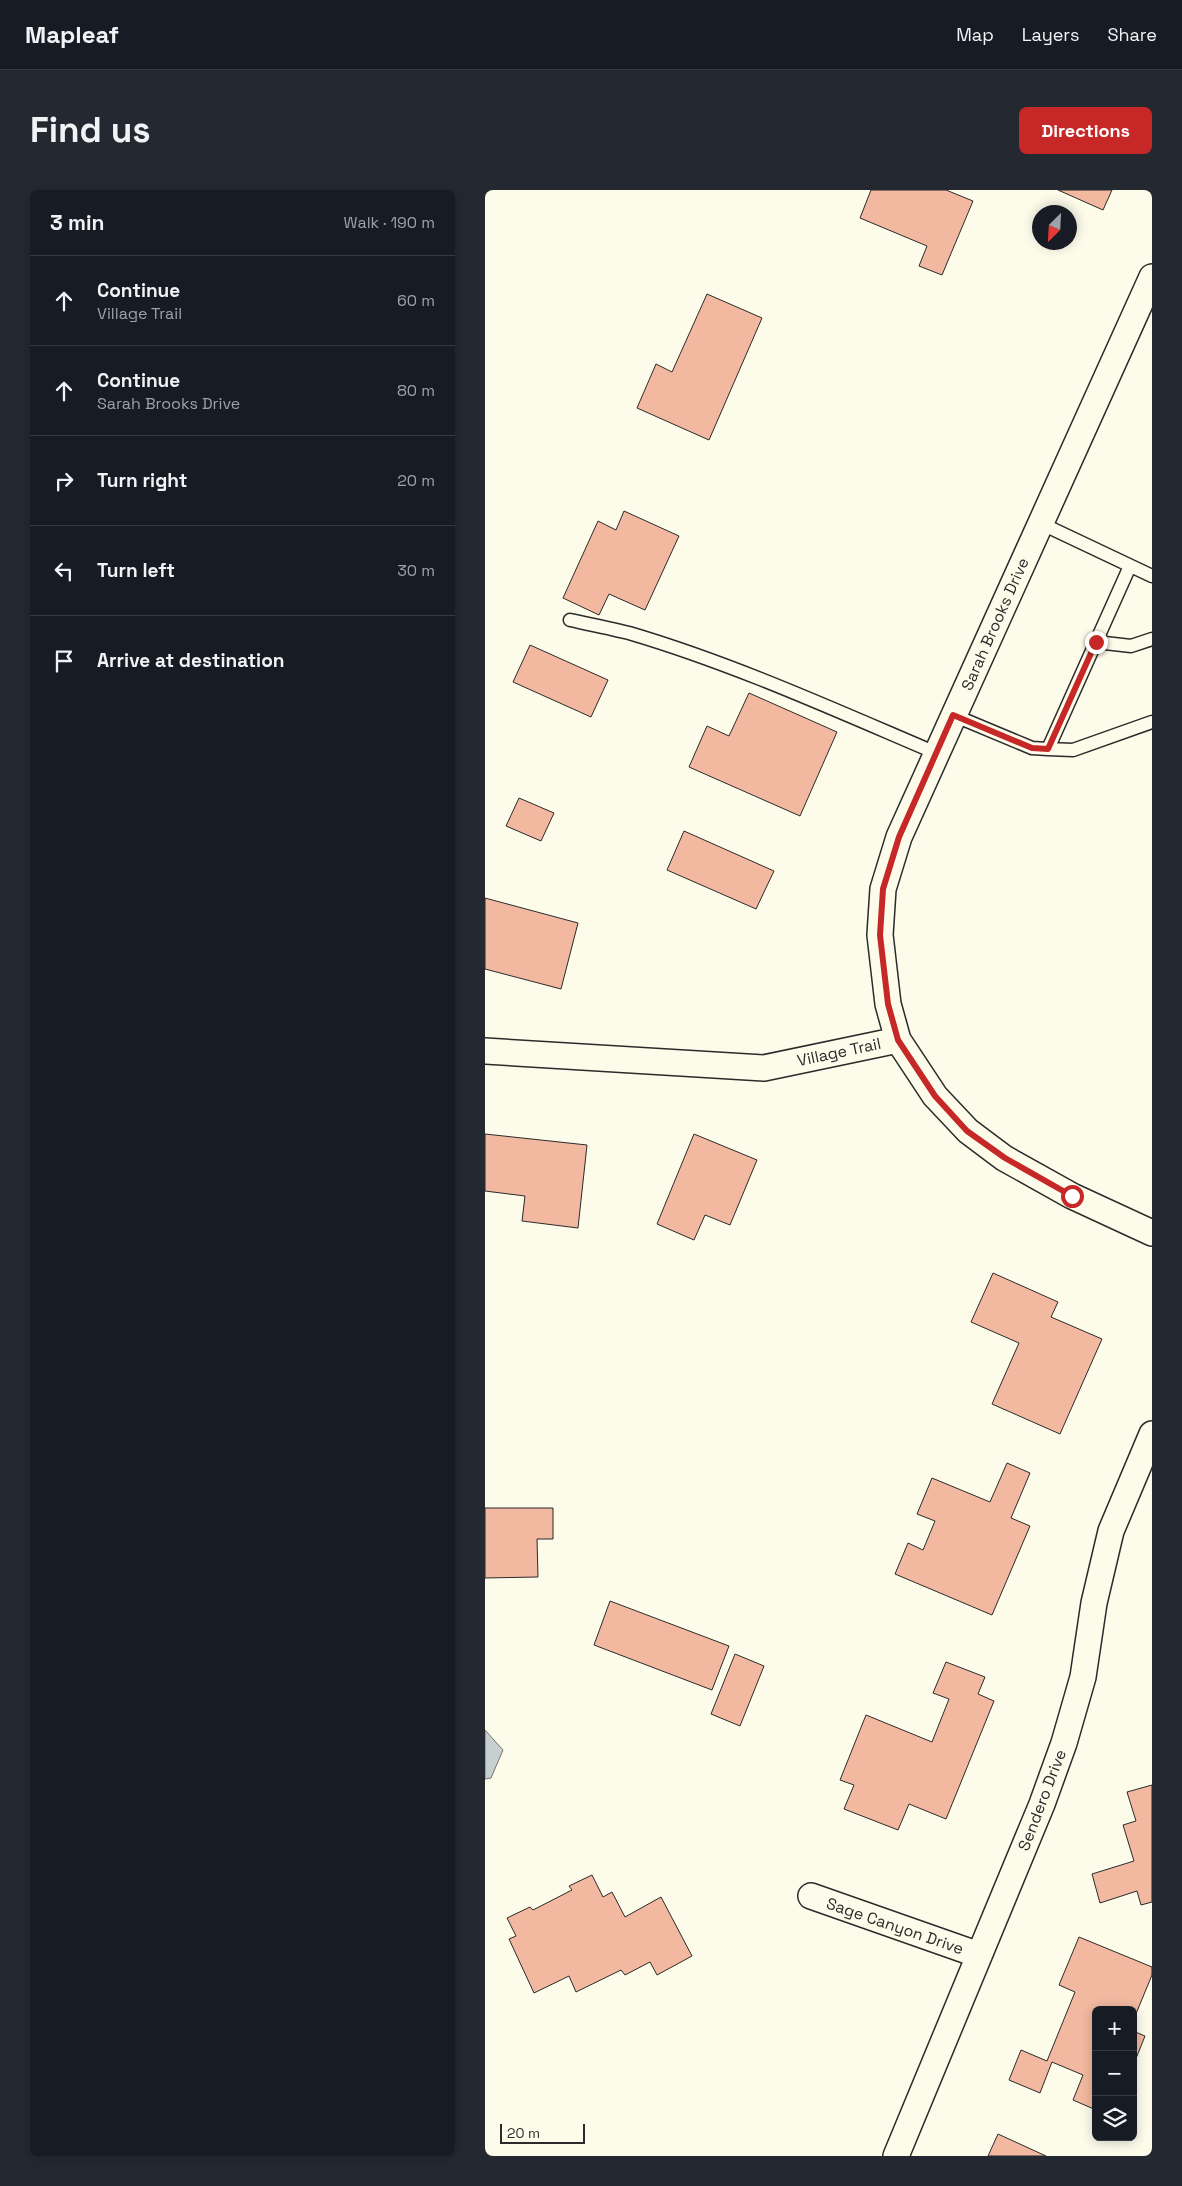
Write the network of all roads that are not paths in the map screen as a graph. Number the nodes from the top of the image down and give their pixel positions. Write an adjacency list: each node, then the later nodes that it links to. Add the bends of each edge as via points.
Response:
1 (1152, 278): 2 (street, Sarah Brooks Drive)
2 (1040, 523): 3 (lane); 8 (street, Sarah Brooks Drive)
3 (1130, 566): 4 (lane); 7 (lane)
4 (1152, 576)
5 (570, 620): 11 (lane, via 627,633 691,654 793,692)
6 (1152, 639): 7 (lane, via 1131,646)
7 (1096, 642): 10 (lane)
8 (953, 715): 10 (lane, via 1032,748); 11 (street, Sarah Brooks Drive)
9 (1152, 722): 10 (lane, via 1073,750)
10 (1048, 749)
11 (936, 753): 12 (street, Sarah Brooks Drive, via 899,837 883,889 880,935 888,1004)
12 (898, 1040): 13 (street, Village Trail, via 764,1068); 14 (street, Village Trail, via 935,1096 967,1131 1005,1158 1072,1196)
13 (485, 1051)
14 (1152, 1233)
15 (1152, 1434): 17 (street, Sendero Drive, via 1111,1531 1083,1677 1065,1742)
16 (811, 1896): 17 (street, Sage Canyon Drive)
17 (979, 1955): 18 (street, Sendero Drive)
18 (897, 2156)

